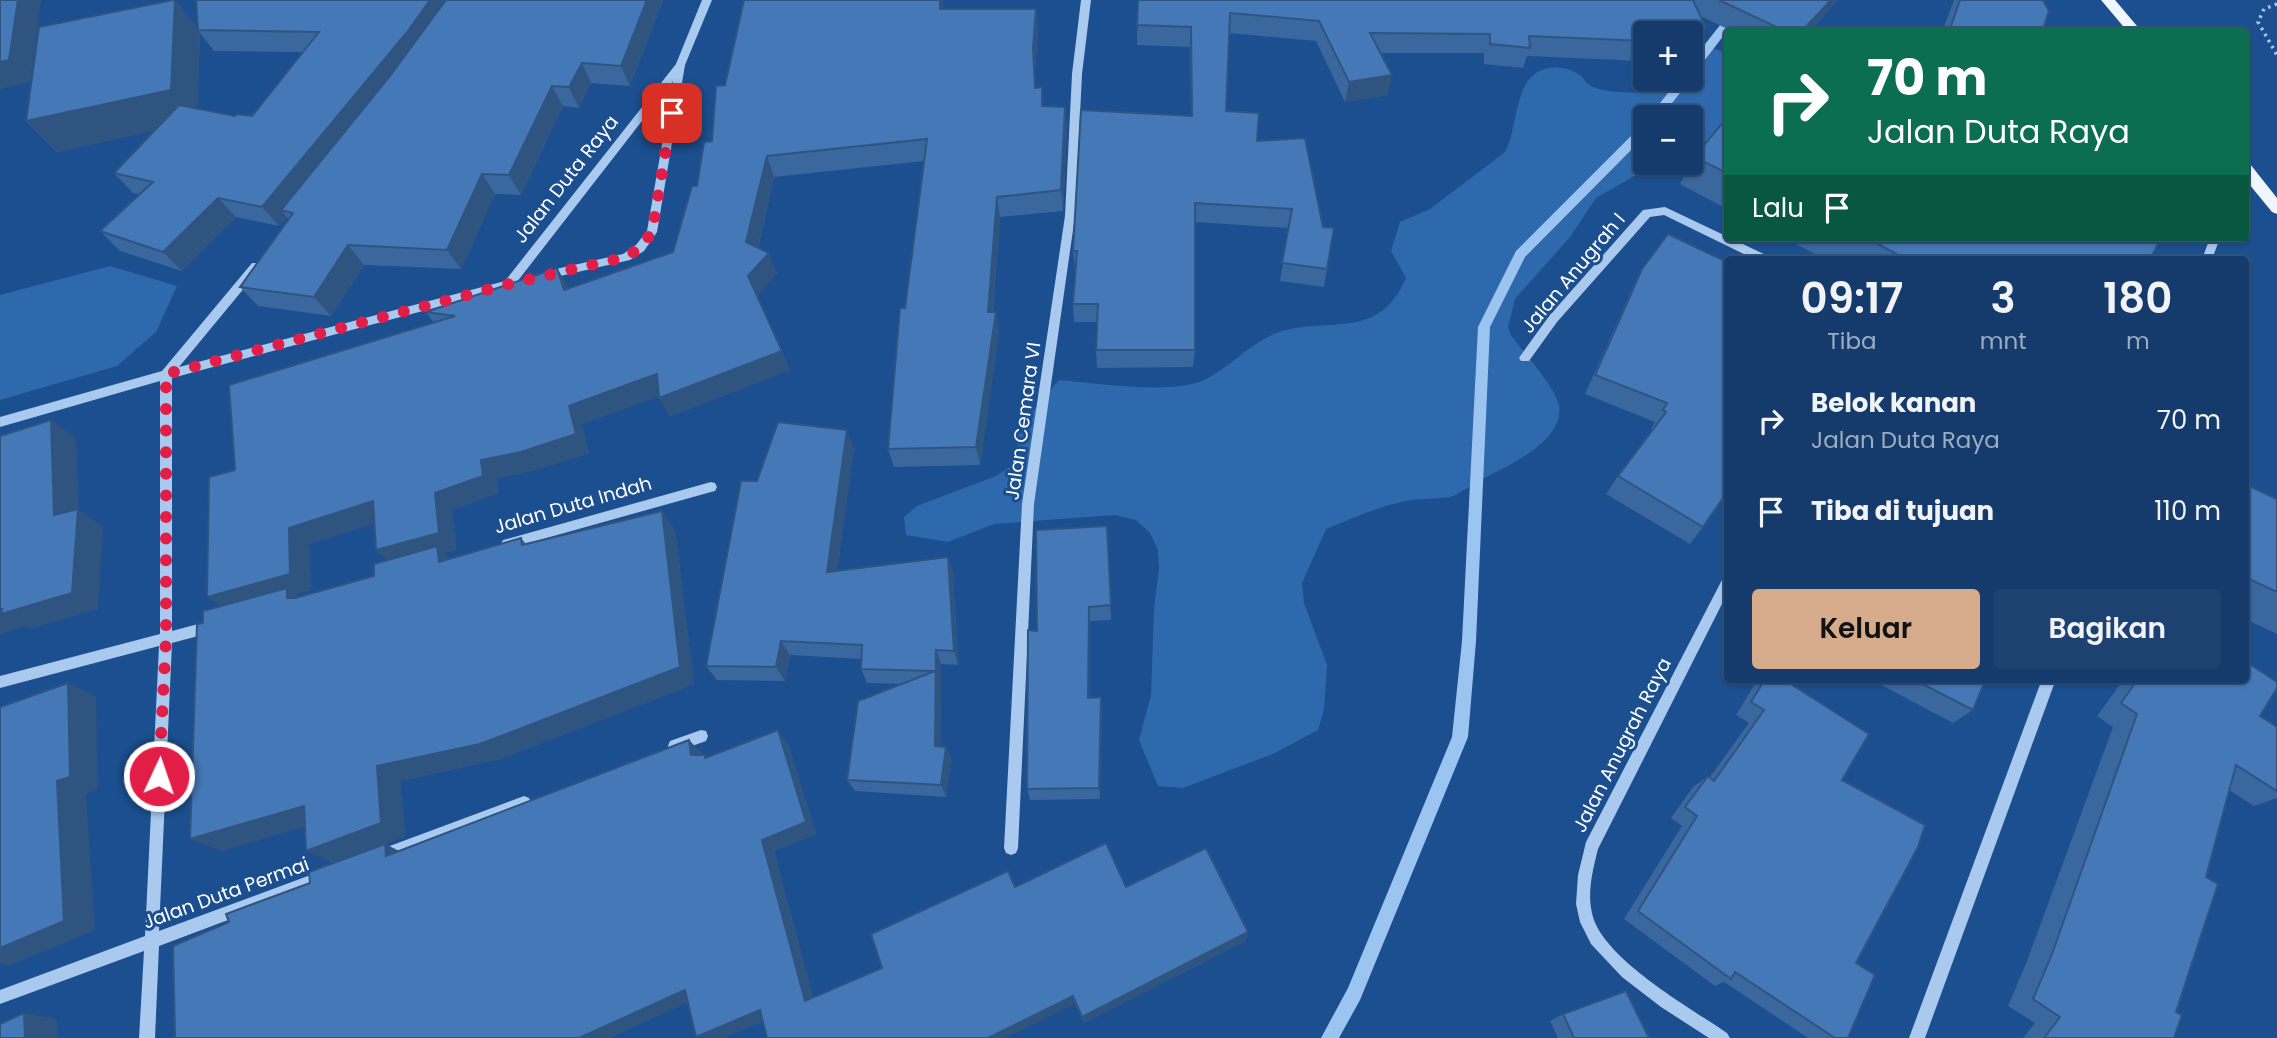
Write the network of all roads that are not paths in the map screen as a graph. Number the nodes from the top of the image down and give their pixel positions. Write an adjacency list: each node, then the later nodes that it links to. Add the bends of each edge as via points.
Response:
1 (707, 0): 5 (street, Jalan Duta Raya)
2 (1086, 0): 28 (street, Jalan Cemara VI, via 1077,74 1070,216 1028,504)
3 (2108, 0): 4 (main road)
4 (2132, 28)
5 (680, 65): 12 (street, Jalan Duta Raya, via 652,232 626,257); 14 (street, Jalan Duta Raya)
6 (2249, 173): 7 (main road)
7 (2277, 208)
8 (1724, 239): 15 (street, Jalan Anugrah I, via 1665,211 1647,213 1553,319)
9 (1730, 242): 10 (street, Jalan Anugrah I)
10 (1759, 256)
11 (262, 259): 16 (street)
12 (535, 278)
13 (522, 281): 14 (street)
14 (509, 284): 16 (street)
15 (1525, 358)
16 (166, 374): 17 (street); 22 (street)
17 (0, 422)
18 (711, 487): 19 (street, Jalan Duta Indah)
19 (498, 546)
20 (1724, 588): 34 (street, Jalan Anugrah Raya, via 1591,847 1583,885 1587,921 1602,948 1646,986)
21 (232, 621): 22 (street)
22 (166, 639): 23 (street); 31 (street)
23 (0, 682)
24 (2048, 683): 35 (street)
25 (701, 736): 26 (street)
26 (656, 754)
27 (542, 796): 29 (street)
28 (1011, 848)
29 (373, 859)
30 (334, 874): 31 (street, Jalan Duta Permai)
31 (151, 941): 32 (street, Jalan Duta Permai); 33 (street)
32 (0, 996)
33 (147, 1038)
34 (1723, 1038)
35 (1917, 1038)

